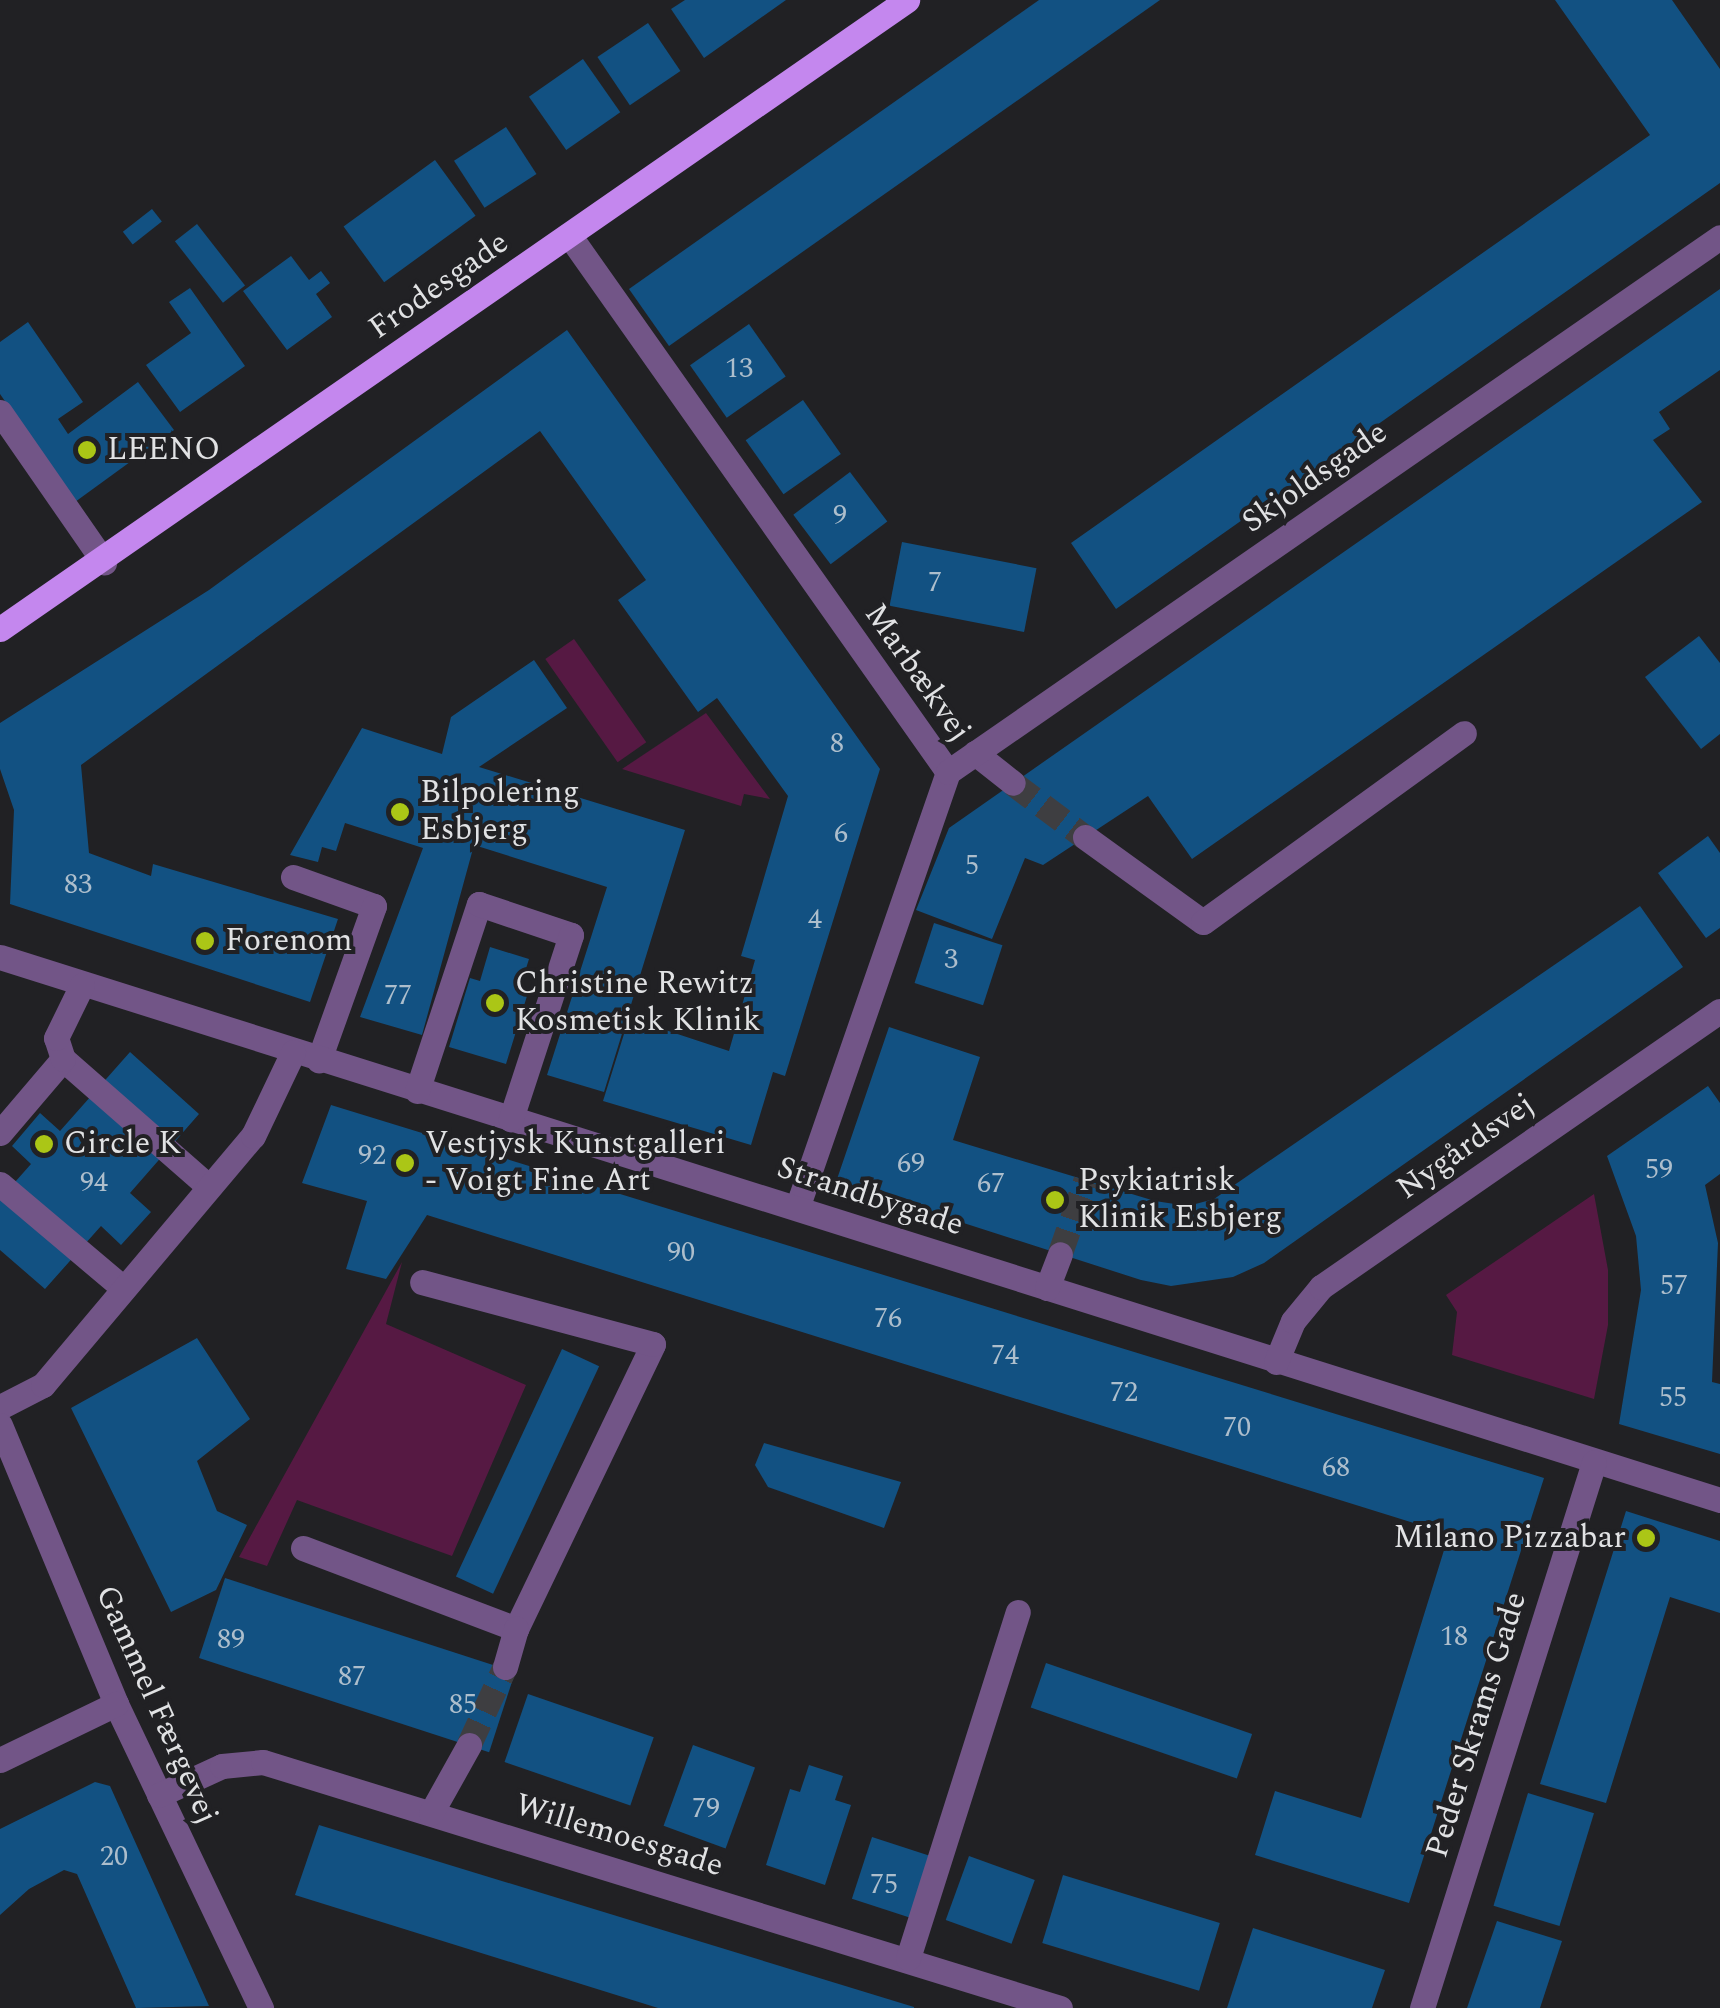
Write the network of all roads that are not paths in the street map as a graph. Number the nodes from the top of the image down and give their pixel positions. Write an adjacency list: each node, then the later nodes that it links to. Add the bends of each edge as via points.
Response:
1 (907, 0): 2 (main road, Frodesgade)
2 (569, 235): 5 (main road, Frodesgade); 9 (street, Marbækvej)
3 (1720, 237): 8 (street, Skjoldsgade)
4 (0, 412): 5 (street)
5 (104, 562): 6 (main road, Frodesgade)
6 (3, 630)
7 (1464, 734): 11 (street, via 1202,922)
8 (976, 752): 9 (street, Skjoldsgade); 10 (street)
9 (948, 772): 24 (street, Marbækvej)
10 (1013, 783)
11 (1086, 837)
12 (293, 877): 18 (street, via 374,906)
13 (0, 957): 14 (street, Strandbygade)
14 (82, 985): 16 (street, Strandbygade); 17 (street, via 56,1038)
15 (1720, 1010): 29 (street, Nygårdsvej, via 1321,1286 1293,1320)
16 (293, 1052): 18 (street, Strandbygade); 23 (street, via 252,1136)
17 (64, 1059): 21 (street); 23 (street)
18 (320, 1060): 19 (street, Strandbygade)
19 (417, 1091): 20 (street, Strandbygade); 20 (street, via 479,904 572,935)
20 (511, 1119): 24 (street, Strandbygade)
21 (0, 1133)
22 (0, 1184): 27 (street)
23 (206, 1185): 27 (street)
24 (796, 1207): 28 (street, Strandbygade)
25 (1060, 1254): 28 (street)
26 (422, 1282): 36 (street, via 653,1344)
27 (122, 1287): 30 (street, via 43,1386)
28 (1047, 1288): 29 (street, Strandbygade)
29 (1276, 1362): 32 (street, Strandbygade)
30 (0, 1407)
31 (0, 1426): 38 (street, Gammel Færgevej)
32 (1594, 1462): 33 (street, Strandbygade); 46 (street, Peder Skrams Gade)
33 (1720, 1500)
34 (304, 1548): 36 (street)
35 (1018, 1612): 43 (street)
36 (516, 1629): 37 (street)
37 (505, 1668)
38 (116, 1704): 40 (street); 41 (street, Gammel Færgevej)
39 (469, 1744): 42 (street)
40 (0, 1760)
41 (160, 1795): 42 (street, Willemoesgade, via 222,1766 263,1762); 44 (street, Gammel Færgevej)
42 (431, 1813): 43 (street, Willemoesgade)
43 (908, 1958): 45 (street, Willemoesgade)
44 (261, 2008)
45 (1060, 2008)
46 (1422, 2008)

